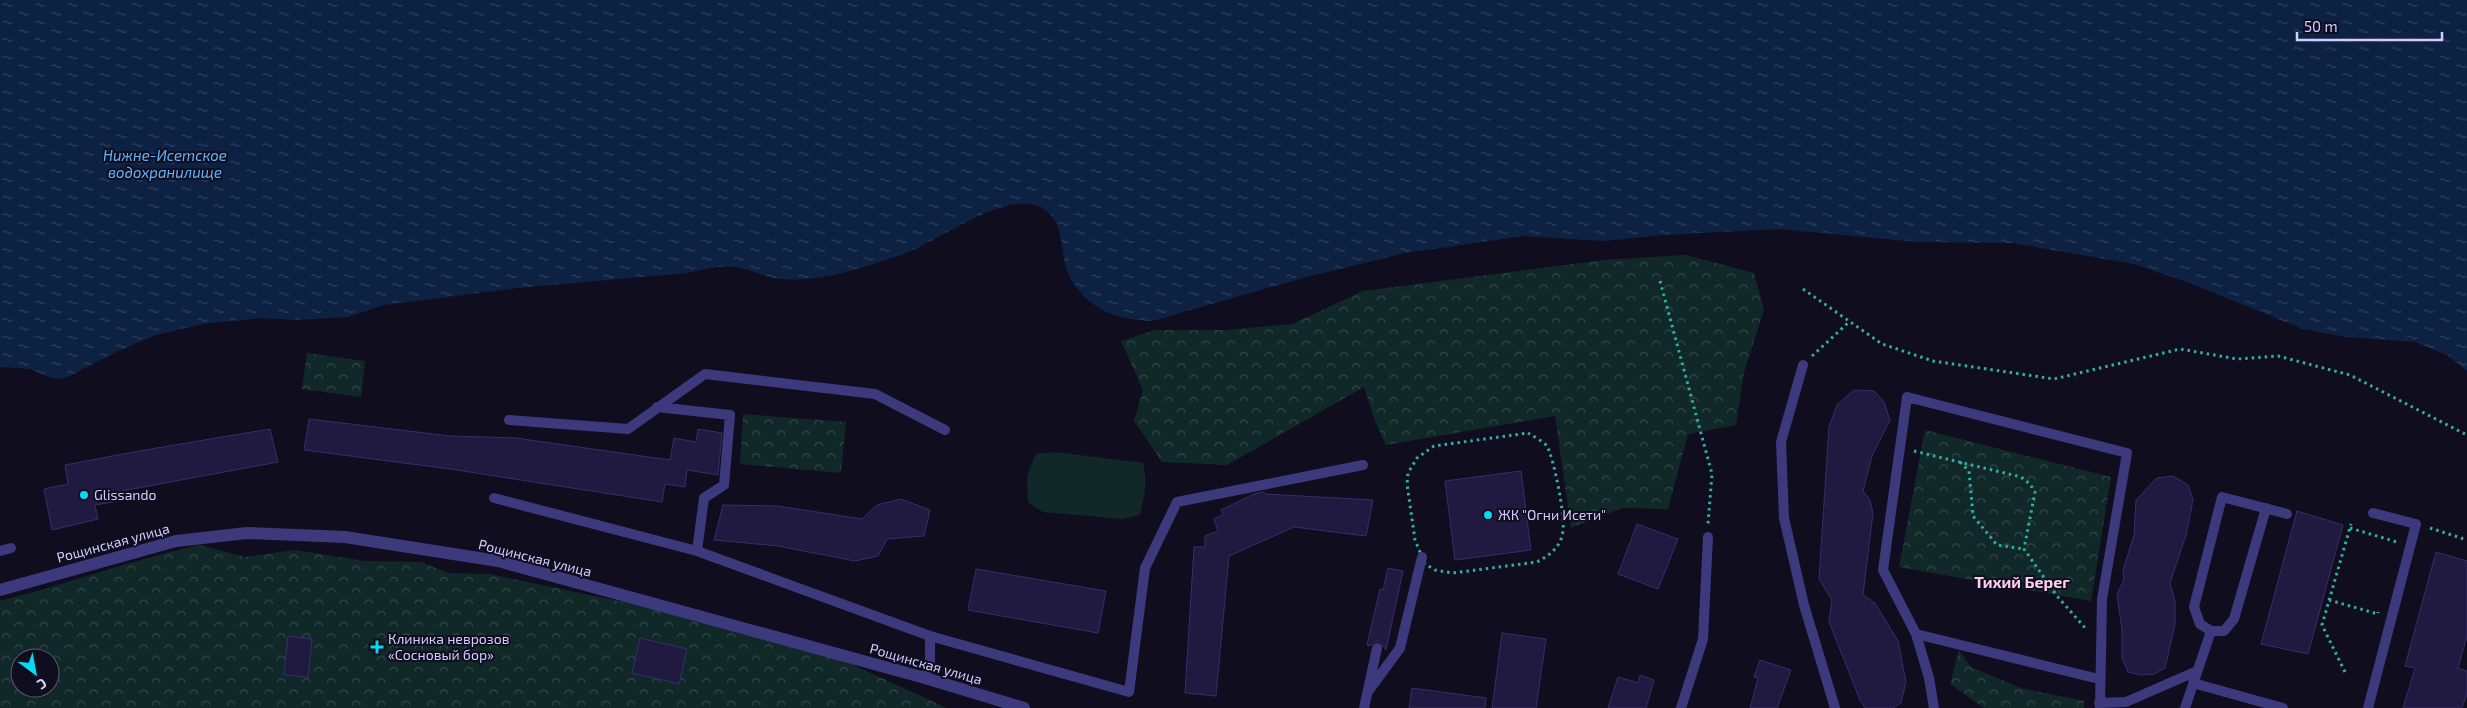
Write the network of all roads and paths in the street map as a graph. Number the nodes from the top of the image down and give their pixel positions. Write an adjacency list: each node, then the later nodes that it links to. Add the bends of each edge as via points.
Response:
1 (1660, 281): 17 (path, via 1712,474)
2 (1803, 289): 3 (path)
3 (1849, 322): 4 (path); 8 (path, via 1882,344 1933,361 2054,379 2180,349 2238,359 2278,356 2350,374)
4 (1803, 365): 43 (lane, via 1781,442 1784,518 1804,606)
5 (658, 407): 6 (lane, via 628,428); 7 (lane, via 705,374 875,394); 22 (lane, via 730,415 724,485 704,498)
6 (509, 420)
7 (945, 430)
8 (2467, 435)
9 (1921, 452): 10 (path)
10 (1960, 462): 20 (path, via 1969,471 1973,516 1998,545); 20 (path, via 2021,477 2030,484 2035,492)
11 (1363, 465): 30 (lane, via 1177,502 1145,568 1129,692)
12 (494, 498): 22 (lane)
13 (2266, 508): 15 (lane); 28 (lane, via 2234,618 2224,631); 28 (lane, via 2222,497 2194,607 2200,624)
14 (2373, 513): 16 (lane)
15 (2288, 514)
16 (2416, 524): 18 (path); 47 (lane)
17 (1708, 537): 42 (lane, via 1703,639)
18 (2467, 540)
19 (11, 548): 21 (lane)
20 (2024, 549): 31 (path, via 2058,596)
21 (0, 551)
22 (697, 551): 30 (lane)
23 (2396, 551): 26 (path, via 2399,542 2351,526)
24 (1422, 557): 24 (path, via 1415,540 1407,484 1408,473 1417,458 1434,446 1528,433 1546,444 1555,463 1564,530 1550,555 1537,562 1452,573 1434,570 1425,564); 38 (lane, via 1400,648)
25 (0, 590): 35 (street, Рощинская улица, via 176,541 247,533 345,537 498,561)
26 (2329, 600): 27 (path, via 2378,614); 34 (path, via 2322,625)
27 (2380, 606)
28 (2211, 631): 33 (lane)
29 (1916, 634): 31 (lane, via 1883,570 1907,397 2127,453 2102,599); 36 (lane); 44 (lane)
30 (930, 636): 35 (lane, via 930,663)
31 (2100, 645): 36 (lane)
32 (1377, 648): 38 (lane)
33 (2197, 670): 37 (lane); 39 (lane, via 2126,702)
34 (2345, 672)
35 (925, 678): 40 (street, Рощинская улица)
36 (2099, 679): 39 (lane)
37 (2193, 683): 45 (lane); 46 (lane)
38 (1367, 693): 41 (lane)
39 (2099, 706)
40 (1024, 708)
41 (1364, 708)
42 (1681, 708)
43 (1835, 708)
44 (1934, 708)
45 (2185, 708)
46 (2283, 708)
47 (2368, 708)

